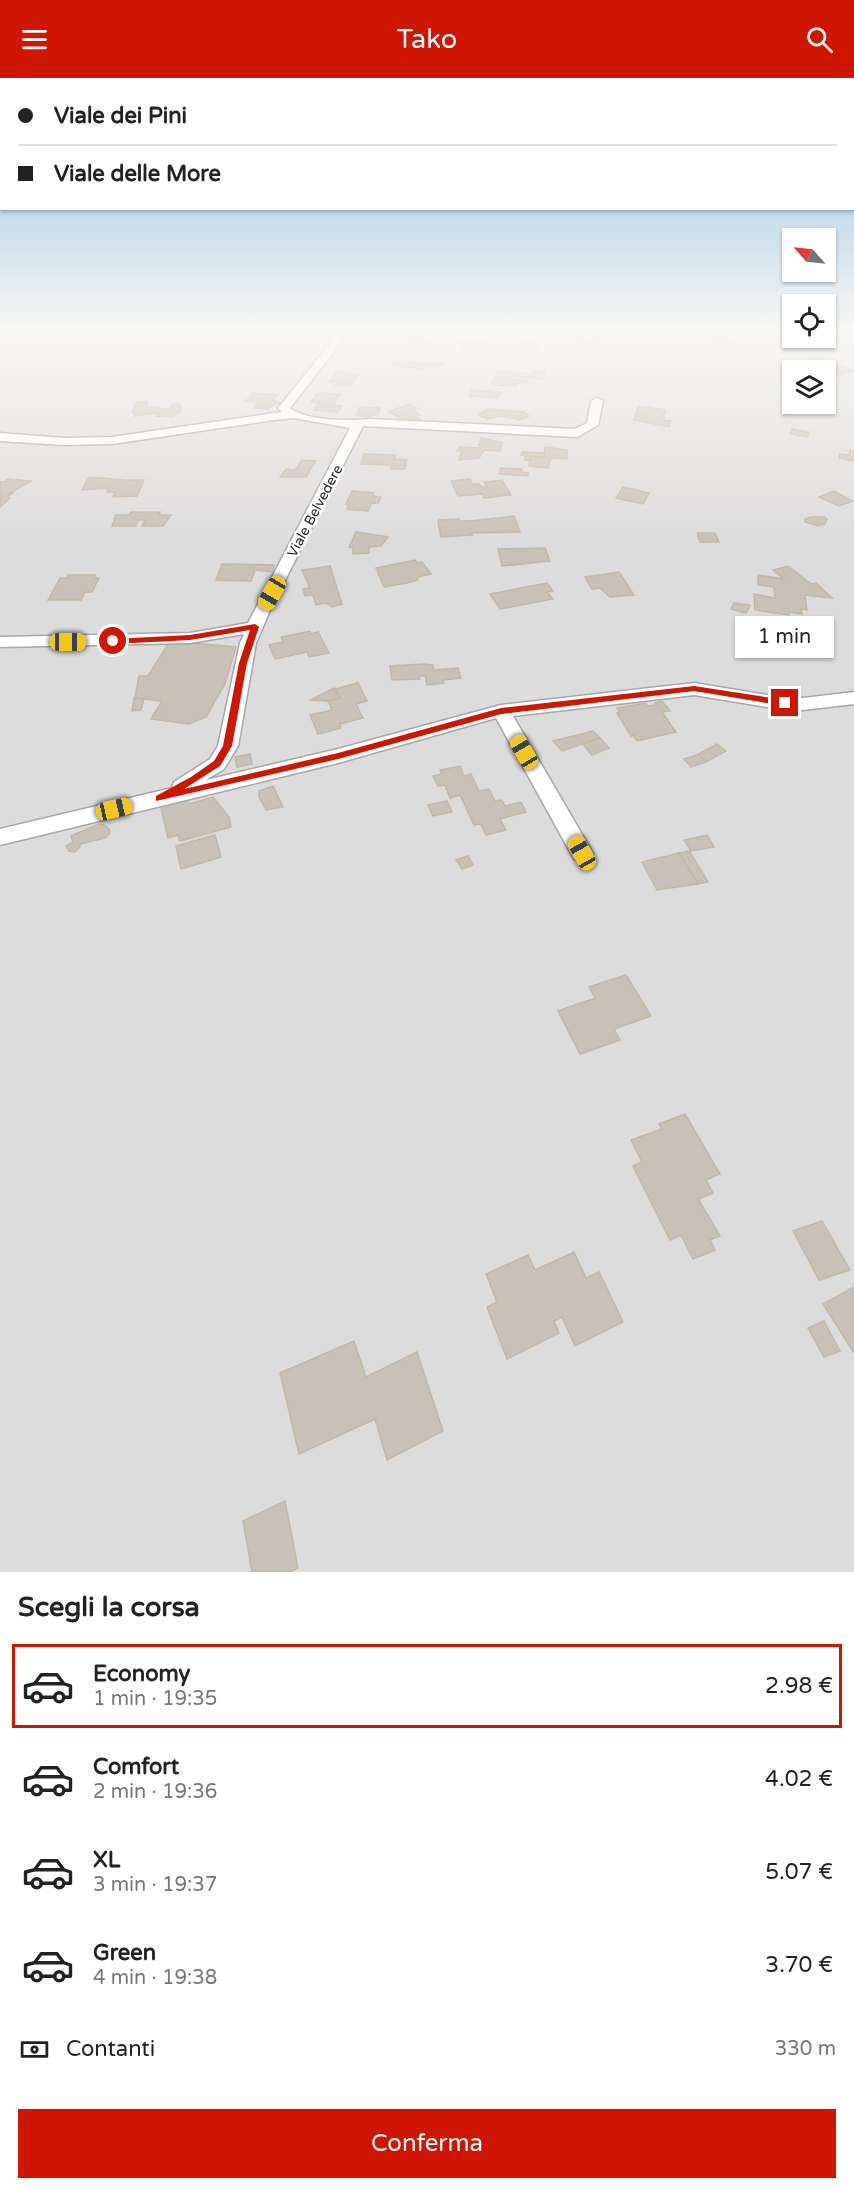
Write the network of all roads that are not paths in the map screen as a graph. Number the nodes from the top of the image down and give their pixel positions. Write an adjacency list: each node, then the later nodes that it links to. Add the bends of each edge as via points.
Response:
1 (597, 401): 4 (street, via 592,425 577,433)
2 (289, 402): 3 (street, via 284,408)
3 (295, 415): 4 (street); 5 (street, via 251,418 120,440 43,442)
4 (352, 424): 6 (street, Viale Belvedere, via 357,426 348,448)
5 (0, 437)
6 (255, 627): 7 (street, via 190,638); 10 (street, Viale Belvedere, via 243,663 228,746 217,764)
7 (0, 642)
8 (854, 698): 9 (street, via 803,704 694,689)
9 (501, 711): 10 (street); 12 (street)
10 (159, 799): 11 (street)
11 (0, 837)
12 (582, 853)

